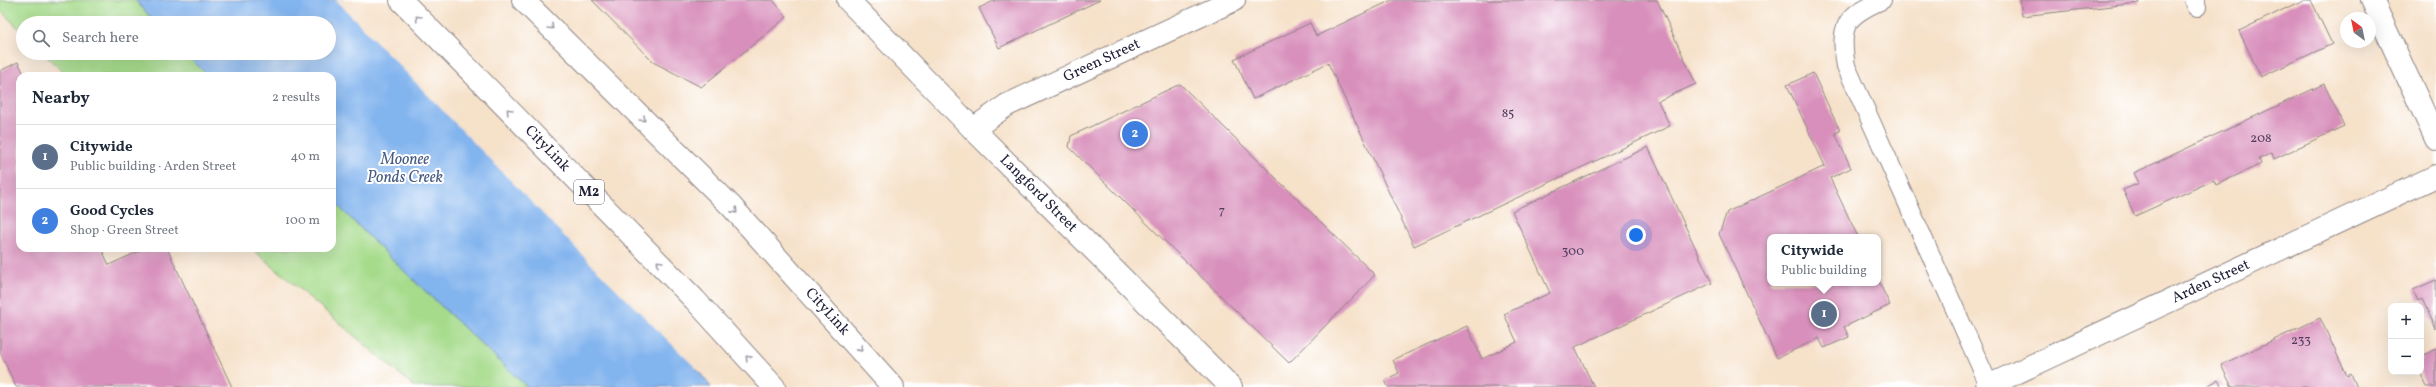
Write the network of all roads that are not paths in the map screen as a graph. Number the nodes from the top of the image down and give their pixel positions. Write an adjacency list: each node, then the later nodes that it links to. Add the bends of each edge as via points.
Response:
1 (401, 0): 11 (main road, CityLink / M2, one-way to 1, via 695,300)
2 (523, 0): 12 (main road, CityLink, one-way to 12, via 731,206)
3 (1234, 0): 7 (main road, Green Street, via 1007,105)
4 (1882, 0): 10 (lane, via 1858,11 1844,28 1842,43 1846,66)
5 (2372, 0): 8 (main road)
6 (856, 3): 7 (main road, Langford Street)
7 (973, 129): 13 (main road, Langford Street)
8 (2436, 139)
9 (2436, 176): 10 (main road, Arden Street)
10 (1988, 386)
11 (774, 387)
12 (894, 387)
13 (1231, 387)

